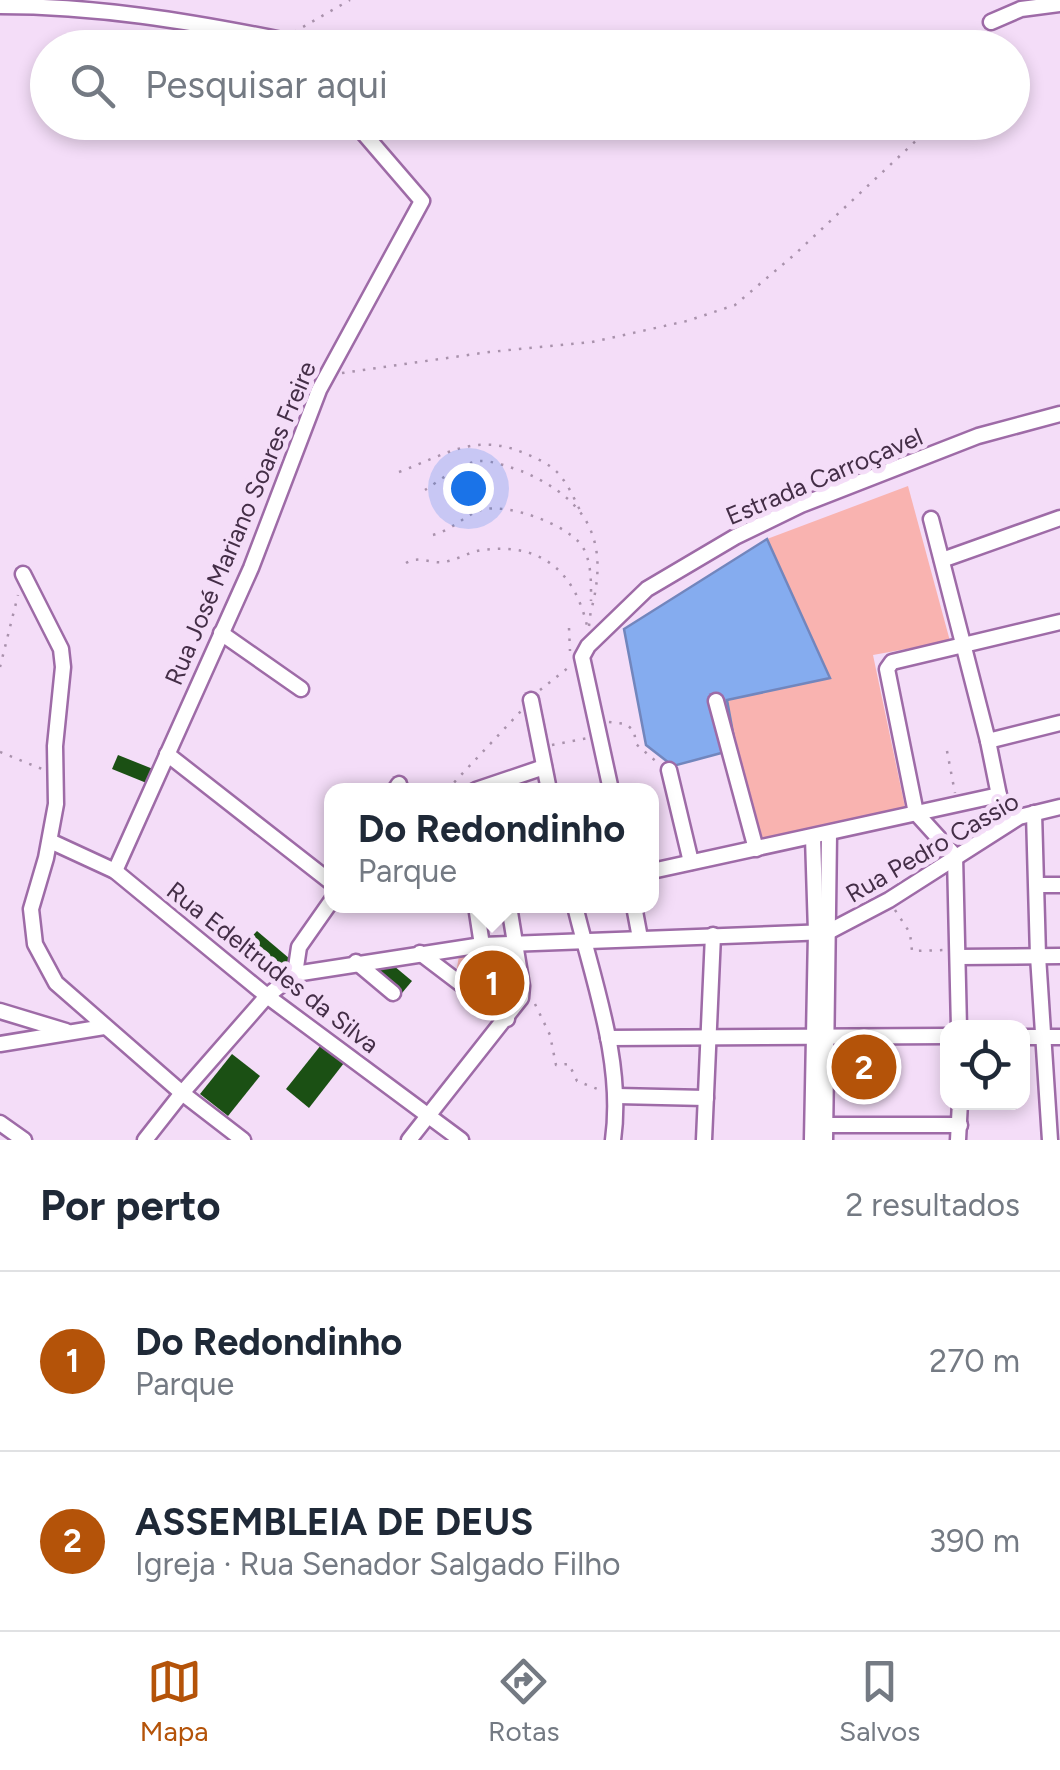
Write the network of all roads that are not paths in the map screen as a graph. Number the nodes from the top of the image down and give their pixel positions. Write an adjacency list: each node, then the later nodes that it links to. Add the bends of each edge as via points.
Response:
1 (1060, 4): 3 (street, via 1021,9)
2 (0, 6): 4 (street, via 106,10)
3 (991, 22)
4 (231, 30)
5 (369, 140): 12 (street, Rua José Mariano Soares Freire, via 422,201 326,376)
6 (1060, 414): 24 (street, Estrada Carroçavel, via 978,436 801,506 647,589 582,657)
7 (932, 519): 9 (street)
8 (1058, 522): 9 (street)
9 (942, 560): 13 (street)
10 (23, 574): 32 (street, via 62,649)
11 (1060, 622): 13 (street)
12 (221, 634): 14 (street); 19 (street, Rua José Mariano Soares Freire)
13 (964, 646): 18 (street); 28 (street, via 892,662 886,675)
14 (300, 689)
15 (532, 700): 20 (street)
16 (716, 702): 33 (street)
17 (1060, 722): 18 (street)
18 (988, 741): 25 (street)
19 (166, 754): 37 (street, Rua José Mariano Soares Freire); 38 (street)
20 (544, 767): 22 (street); 23 (street)
21 (669, 770): 35 (street)
22 (497, 783)
23 (547, 783)
24 (609, 783)
25 (999, 795): 28 (street); 29 (street)
26 (1060, 807): 27 (street, Rua Pedro Cassio)
27 (1034, 812): 29 (street, Rua Pedro Cassio); 39 (street)
28 (916, 813): 30 (street); 34 (street)
29 (1005, 824): 34 (street, Rua Pedro Cassio)
30 (829, 834): 31 (street); 46 (street)
31 (813, 837): 33 (street); 46 (street)
32 (50, 841): 37 (street, Rua Edeltrudes da Silva); 63 (street, via 31,910 35,944 56,983)
33 (756, 849): 35 (street)
34 (955, 856): 46 (street, Rua Pedro Cassio, via 889,900); 53 (street)
35 (691, 862): 36 (street)
36 (659, 869)
37 (116, 871): 59 (street, Rua Edeltrudes da Silva)
38 (324, 876)
39 (1037, 885): 40 (street); 54 (street)
40 (1060, 885)
41 (324, 911): 57 (street, via 299,947)
42 (477, 913): 51 (street)
43 (510, 913): 49 (street)
44 (578, 913): 50 (street)
45 (635, 913): 48 (street)
46 (822, 932): 47 (street); 66 (street)
47 (713, 935): 48 (street); 65 (street)
48 (640, 938): 50 (street)
49 (516, 942): 50 (street); 51 (street); 61 (street, via 522,994)
50 (584, 942): 71 (street)
51 (482, 945): 52 (street)
52 (420, 953): 56 (street); 61 (street)
53 (958, 953): 54 (street); 62 (street)
54 (1038, 956): 55 (street); 69 (street)
55 (1060, 956)
56 (356, 962): 57 (street); 58 (street)
57 (294, 974): 59 (street)
58 (393, 993)
59 (268, 996): 73 (street); 76 (street, Rua Edeltrudes da Silva)
60 (0, 1011): 64 (street)
61 (507, 1019): 76 (street)
62 (960, 1020)
63 (104, 1027): 64 (street); 73 (street)
64 (70, 1032): 72 (street)
65 (709, 1035): 66 (street); 71 (street); 75 (street)
66 (821, 1036): 67 (street); 78 (street)
67 (940, 1036)
68 (1030, 1037): 69 (street)
69 (1044, 1037): 70 (street); 87 (street)
70 (1060, 1037)
71 (608, 1038): 74 (street)
72 (0, 1044)
73 (182, 1093): 81 (street); 82 (street)
74 (616, 1096): 75 (street); 85 (street)
75 (706, 1098): 86 (street)
76 (429, 1115): 83 (street); 84 (street, Rua Edeltrudes da Silva)
77 (0, 1123): 80 (street)
78 (819, 1132): 79 (street)
79 (959, 1132)
80 (24, 1140)
81 (145, 1140)
82 (243, 1140)
83 (409, 1140)
84 (461, 1140)
85 (613, 1140)
86 (704, 1140)
87 (1050, 1140)

